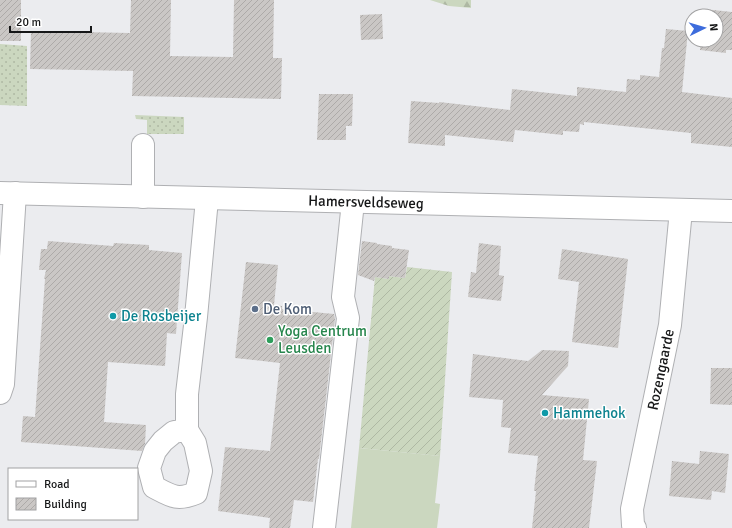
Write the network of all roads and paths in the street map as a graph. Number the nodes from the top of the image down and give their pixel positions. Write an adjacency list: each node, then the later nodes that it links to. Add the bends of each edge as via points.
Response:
1 (143, 145): 3 (street)
2 (7, 193): 3 (street, Hamersveldseweg); 8 (street, via 3,384)
3 (143, 197): 4 (street, Hamersveldseweg)
4 (207, 199): 5 (street, Hamersveldseweg); 9 (street)
5 (353, 202): 6 (street, Hamersveldseweg); 10 (street, via 343,297 348,318)
6 (681, 210): 7 (street, Hamersveldseweg); 11 (street, Rozengaarde, via 670,325 632,509)
7 (732, 211)
8 (0, 393)
9 (186, 430)
10 (324, 528)
11 (635, 528)

